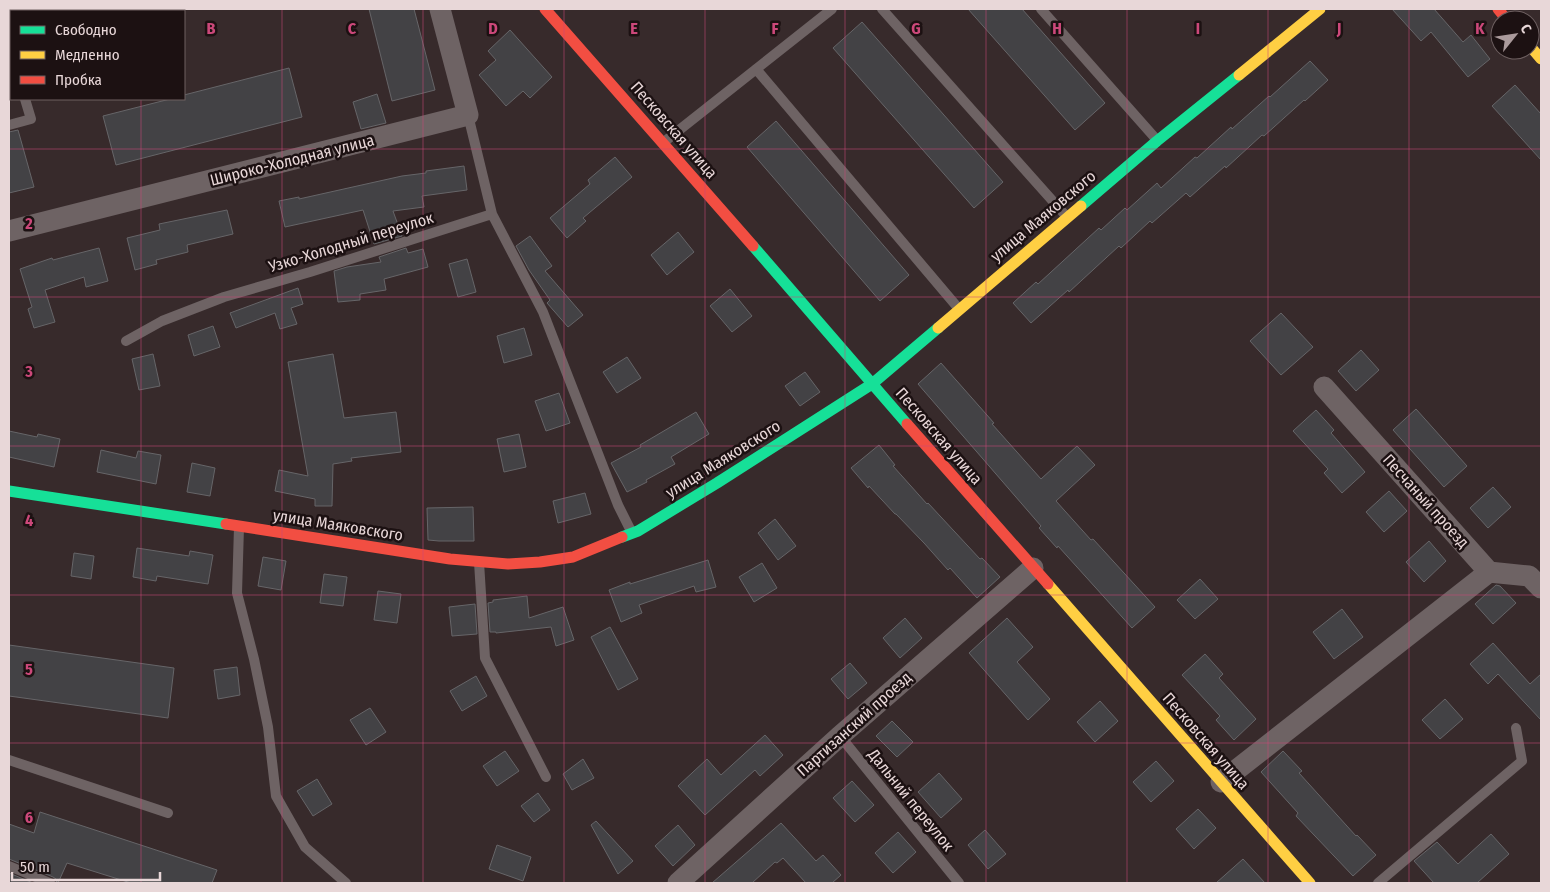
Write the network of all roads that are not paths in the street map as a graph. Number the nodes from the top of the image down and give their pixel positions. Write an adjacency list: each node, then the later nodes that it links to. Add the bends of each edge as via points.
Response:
1 (440, 9): 9 (street)
2 (545, 9): 12 (street, Песковская улица)
3 (832, 9): 7 (lane)
4 (882, 9): 14 (lane)
5 (1041, 9): 11 (lane)
6 (1320, 9): 11 (street, улица Маяковского)
7 (756, 69): 12 (lane); 16 (lane)
8 (25, 100): 10 (lane, via 31,119)
9 (468, 115): 13 (lane); 15 (street, Широко-Холодная улица)
10 (9, 125)
11 (1157, 141): 14 (street, улица Маяковского)
12 (663, 142): 18 (street, Песковская улица)
13 (492, 214): 17 (lane, Узко-Холодный переулок, via 224,297 162,321); 22 (lane, via 543,312 618,505)
14 (1067, 217): 16 (street, улица Маяковского)
15 (9, 231)
16 (959, 310): 18 (street, улица Маяковского)
17 (126, 340)
18 (872, 384): 22 (street, улица Маяковского); 24 (street, Песковская улица)
19 (1324, 386): 25 (street, Песчаный проезд)
20 (9, 491): 21 (street, улица Маяковского)
21 (239, 526): 23 (street, улица Маяковского); 35 (lane, via 237,593 268,727 276,796 305,847)
22 (632, 533): 23 (street, улица Маяковского, via 573,557 508,564)
23 (478, 562): 30 (lane, via 485,658)
24 (1033, 568): 28 (street, Партизанский проезд); 31 (street, Песковская улица)
25 (1489, 572): 26 (street, via 1529,576); 31 (street)
26 (1541, 588)
27 (1516, 728): 39 (lane, via 1522,761)
28 (840, 736): 36 (street, Партизанский проезд); 37 (lane, Дальний переулок)
29 (9, 760): 32 (lane)
30 (546, 777)
31 (1221, 782): 38 (street, Песковская улица)
32 (168, 813)
33 (9, 866): 34 (lane)
34 (50, 883)
35 (346, 883)
36 (678, 883)
37 (959, 883)
38 (1310, 883)
39 (1378, 883)

